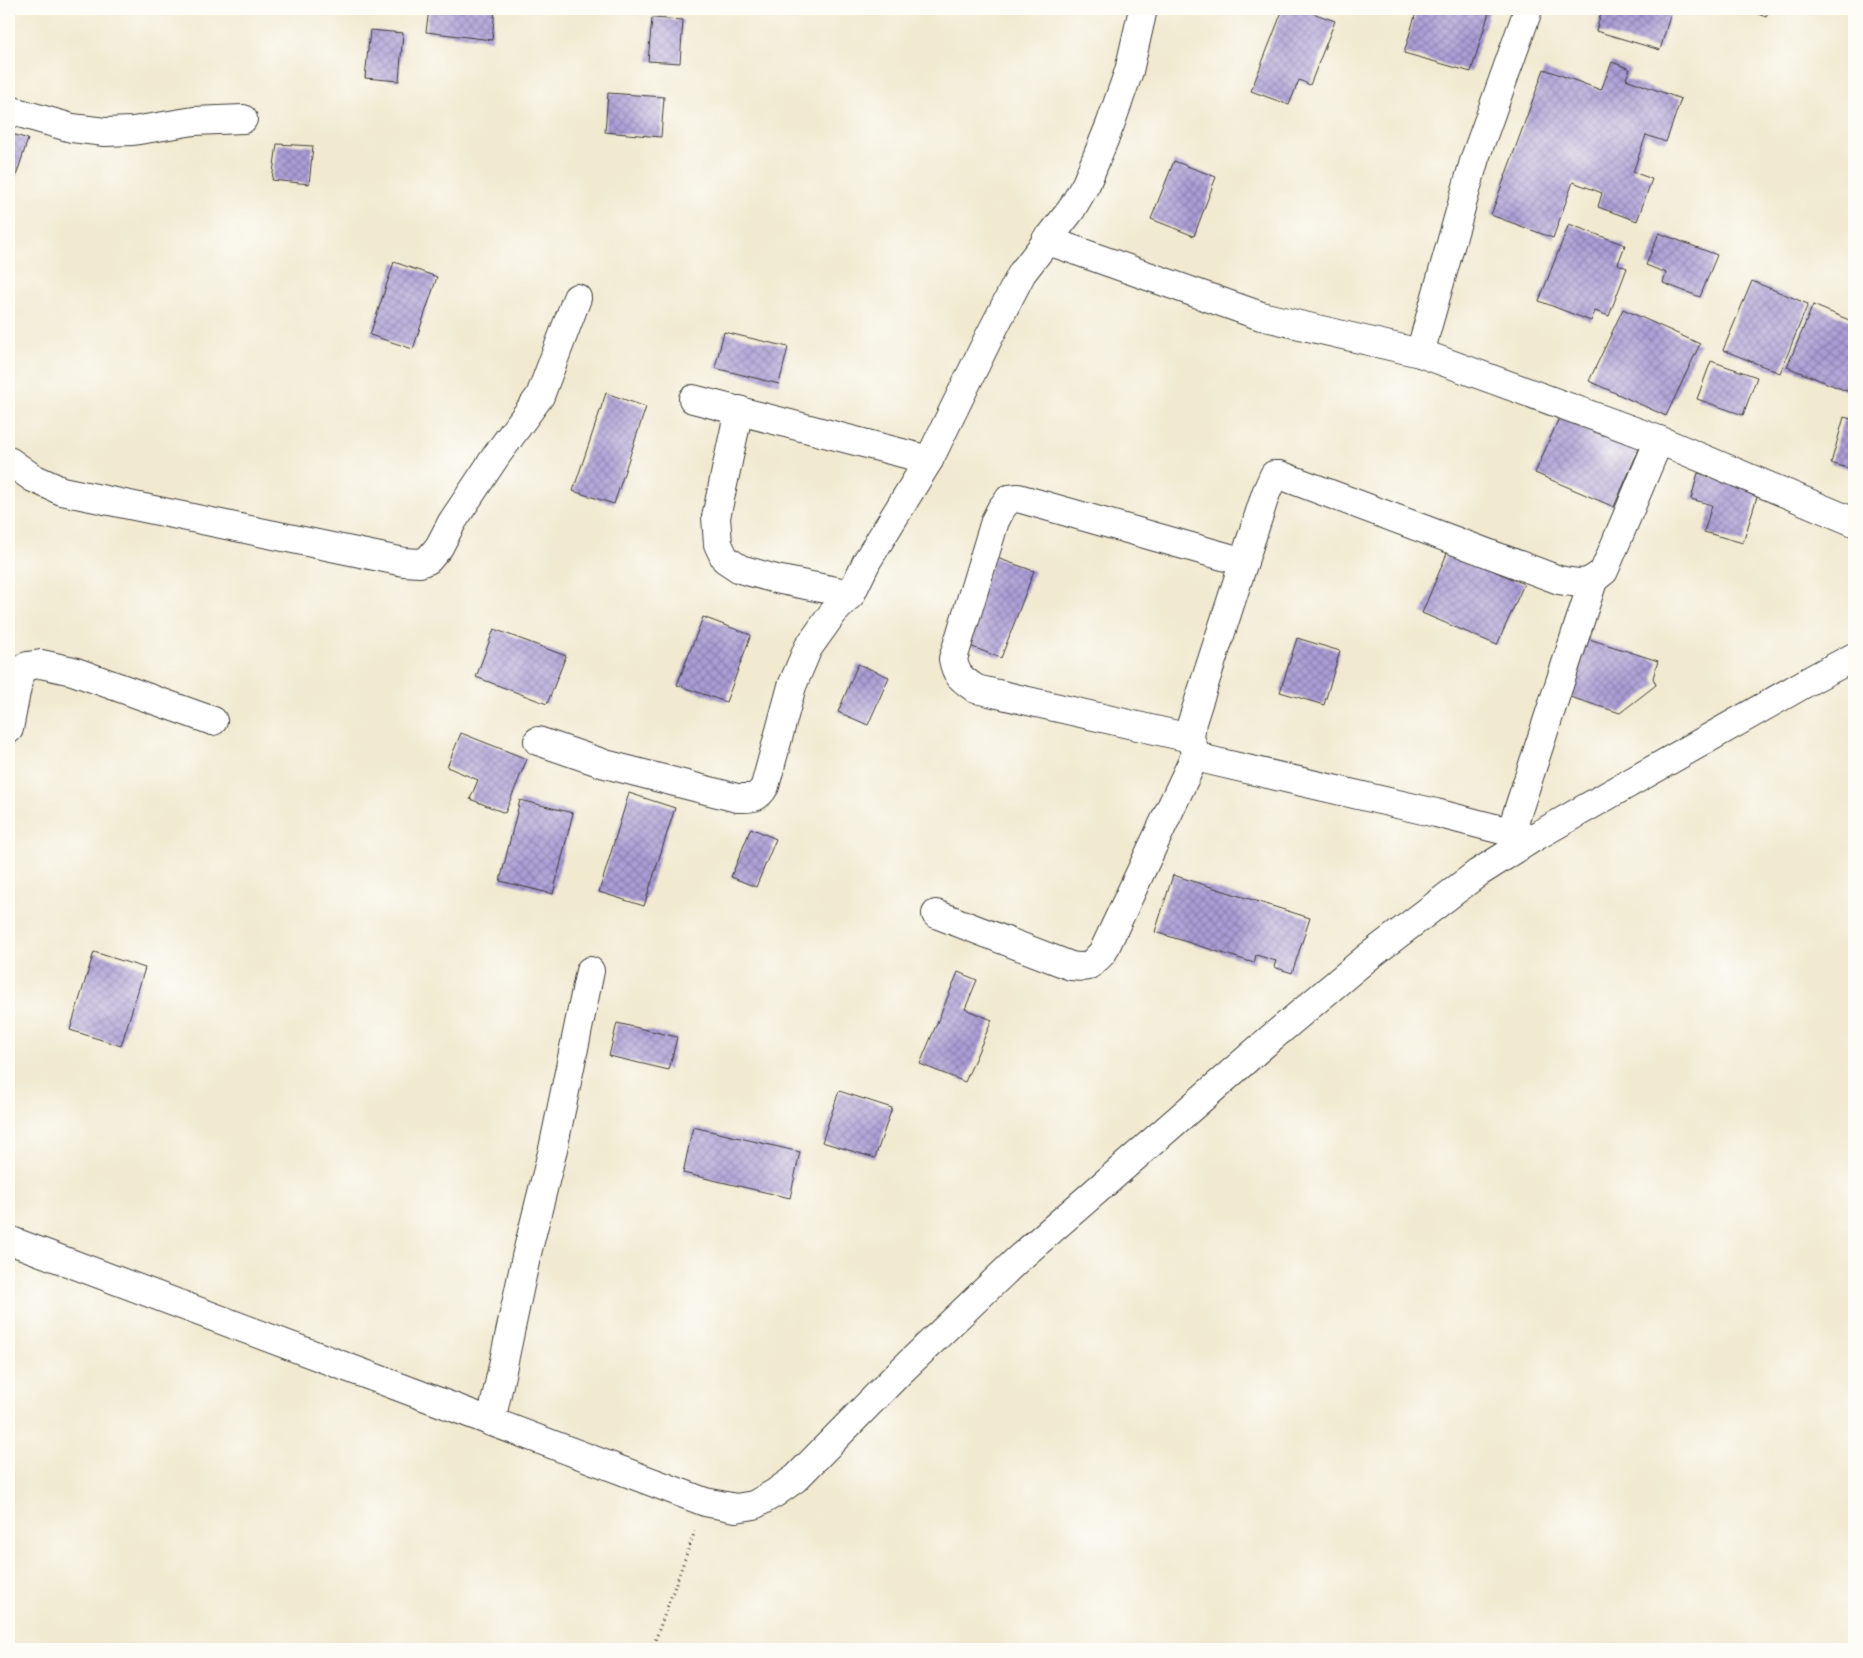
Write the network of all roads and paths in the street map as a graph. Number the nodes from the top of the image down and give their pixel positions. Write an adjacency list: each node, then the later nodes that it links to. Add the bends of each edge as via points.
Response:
1 (1143, 9): 5 (street, via 1128,71 1095,164 1071,210)
2 (1527, 13): 7 (street, via 1475,158)
3 (9, 110): 4 (street, via 72,128 105,132 194,121)
4 (243, 120)
5 (1046, 240): 7 (street, via 1261,316); 11 (street, via 1022,273)
6 (578, 298): 12 (street, via 540,396 496,456 439,547 420,564 62,491 33,478)
7 (1420, 353): 10 (street)
8 (693, 399): 9 (street)
9 (739, 410): 11 (street); 16 (street, via 716,517 718,544 725,559 740,569)
10 (1659, 440): 13 (street); 15 (street, via 1604,571)
11 (929, 460): 16 (street, via 867,561)
12 (9, 461)
13 (1854, 522)
14 (1244, 562): 15 (street, via 1271,479 1276,474 1559,580 1574,583); 21 (street, via 1192,722); 21 (street, via 1018,498 1010,499 995,522 953,659 961,679 976,689)
15 (1593, 581): 22 (street)
16 (851, 594): 20 (street, via 833,613 802,660 765,786 752,798 737,798 605,764)
17 (1854, 657): 22 (street)
18 (213, 721): 19 (street, via 73,671 41,664 27,666 20,671)
19 (9, 729)
20 (538, 741)
21 (1193, 746): 22 (street, via 1208,760); 23 (street, via 1103,952 1094,962 1083,968 1071,966)
22 (1522, 835): 27 (street, via 1368,957 1137,1153 1016,1261 796,1478 776,1494 754,1505 736,1508)
23 (936, 914)
24 (590, 971): 26 (street)
25 (9, 1240): 26 (street)
26 (492, 1422): 27 (street)
27 (705, 1502): 28 (path)
28 (652, 1649)

